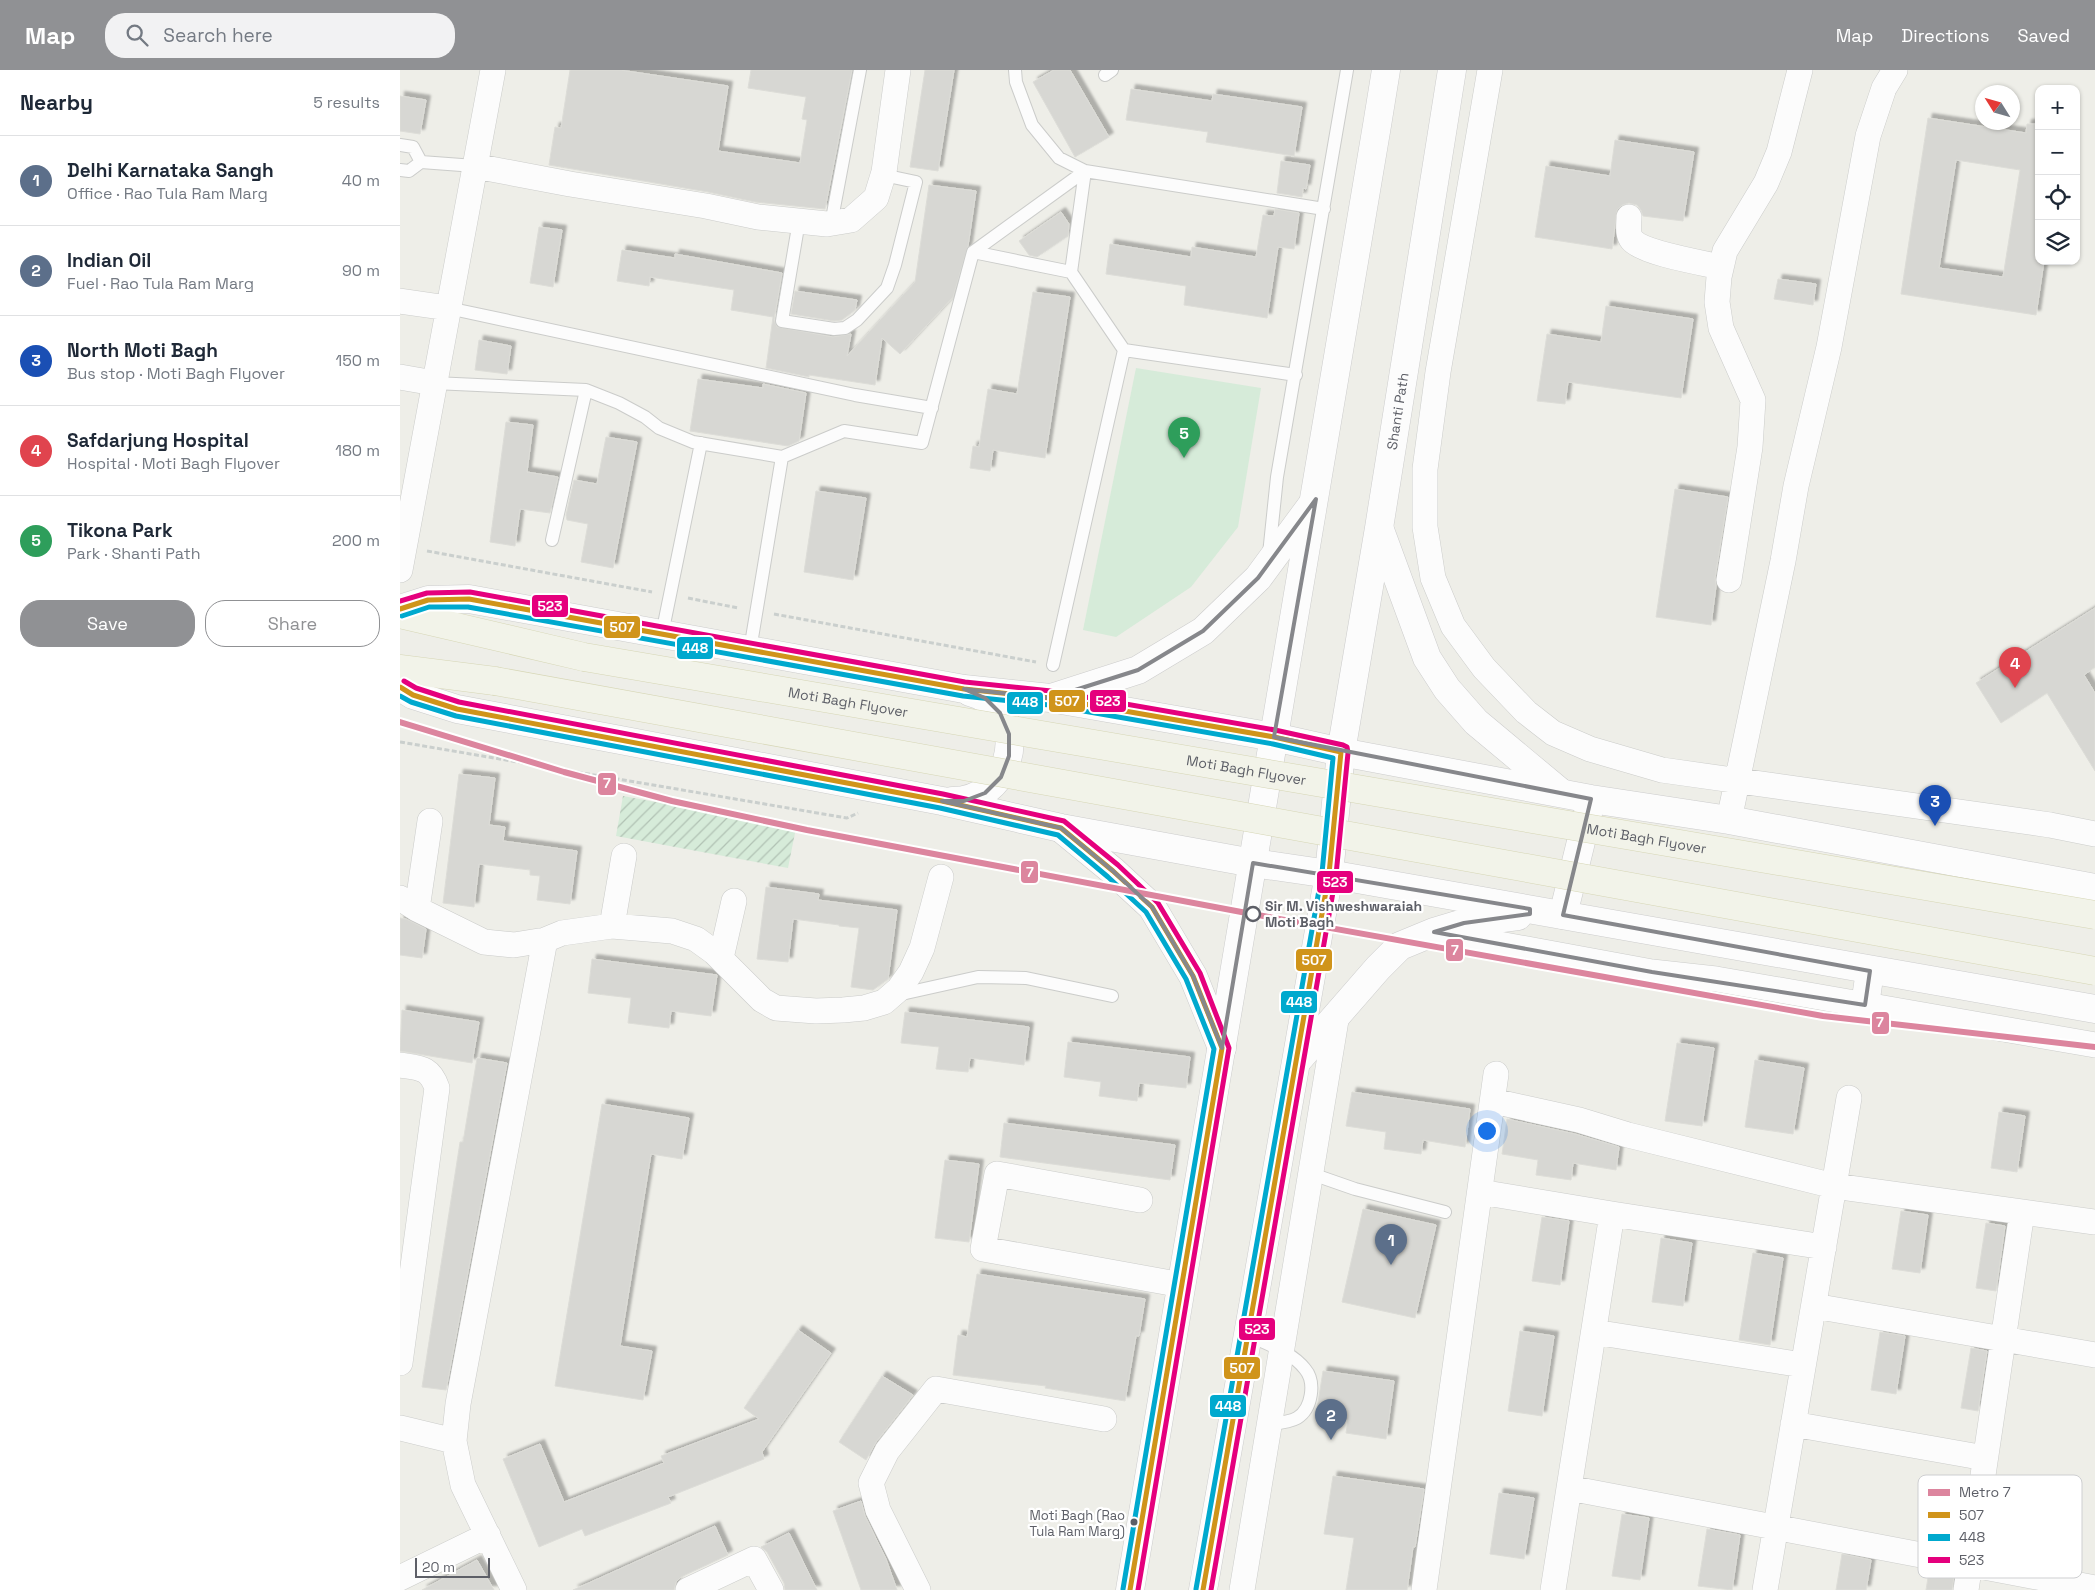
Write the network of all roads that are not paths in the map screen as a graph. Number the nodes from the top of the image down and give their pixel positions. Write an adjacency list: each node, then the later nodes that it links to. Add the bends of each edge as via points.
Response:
1 (493, 70): 13 (street)
2 (860, 70): 20 (lane)
3 (898, 70): 16 (street)
4 (1015, 70): 15 (lane, via 1016,82 1032,126 1059,158)
5 (1347, 70): 17 (lane)
6 (1386, 70): 34 (main road)
7 (1452, 70): 35 (main road, Shanti Path)
8 (1490, 70): 51 (street, via 1438,372 1425,469 1425,528 1433,578 1452,626 1484,668 1526,712 1553,733 1590,749 1662,770)
9 (1800, 70): 22 (street, via 1780,152 1766,183 1725,251)
10 (1895, 70): 51 (street, via 1884,88 1868,136 1829,347 1796,486)
11 (400, 145): 12 (lane, via 413,147)
12 (421, 162): 13 (lane); 14 (lane, via 409,171)
13 (475, 166): 19 (street, via 758,217); 25 (street)
14 (400, 170)
15 (1085, 171): 17 (lane); 21 (lane); 23 (lane)
16 (883, 175): 19 (lane, via 916,182 887,288 846,328 782,320); 20 (street, via 876,198 851,220)
17 (1324, 209): 27 (lane)
18 (1629, 217): 22 (street, via 1628,230 1632,240 1641,246)
19 (799, 221): 20 (street)
20 (831, 224)
21 (973, 252): 23 (lane); 31 (lane)
22 (1721, 267): 39 (street, via 1717,302 1721,328 1753,400 1750,447)
23 (1070, 272): 26 (lane)
24 (400, 301): 25 (street)
25 (448, 308): 29 (street); 31 (lane, via 855,395)
26 (1124, 350): 27 (lane); 44 (lane)
27 (1296, 375): 38 (lane, via 1277,477)
28 (400, 377): 29 (street)
29 (434, 383): 30 (lane); 37 (street)
30 (586, 390): 32 (lane, via 619,403 659,428); 36 (lane)
31 (932, 408): 33 (lane, via 922,443 844,431)
32 (701, 443): 33 (lane); 42 (lane)
33 (782, 457): 43 (lane)
34 (1316, 499): 38 (main road); 49 (main road)
35 (1379, 528): 50 (main road, Shanti Path); 52 (main road, via 1426,658 1447,689 1476,722)
36 (552, 540)
37 (401, 554)
38 (1268, 564): 48 (main road, via 1258,578 1203,631 1138,670)
39 (1729, 580)
40 (400, 609): 42 (main road, via 428,600 469,599)
41 (400, 614): 67 (main road, Moti Bagh Flyover, bridge, via 584,657)
42 (662, 634): 43 (main road)
43 (750, 650): 47 (main road)
44 (1053, 665)
45 (400, 668): 73 (main road, bridge, via 495,681)
46 (400, 687): 54 (main road, via 413,695 457,709)
47 (964, 690): 48 (main road); 54 (main road, via 985,698 1000,713 1009,734 1009,756 1001,777 985,793 964,801)
48 (1050, 698): 49 (main road)
49 (1274, 737): 50 (main road); 60 (main road)
50 (1341, 752): 52 (main road); 61 (main road, Shanti Path)
51 (1736, 780): 55 (street); 58 (street)
52 (1563, 794): 53 (main road)
53 (1591, 799): 55 (main road); 66 (main road)
54 (942, 801): 57 (main road)
55 (1729, 820): 63 (main road)
56 (430, 821): 65 (street)
57 (1060, 828): 60 (main road); 80 (main road, via 1152,907 1193,976)
58 (2095, 834)
59 (624, 856): 68 (street)
60 (1253, 863): 61 (main road); 80 (main road)
61 (1329, 874): 66 (main road); 81 (main road, Shanti Path)
62 (941, 877): 74 (street, via 922,948 911,972)
63 (2095, 888)
64 (734, 902): 71 (street)
65 (408, 904): 70 (street, via 484,942 514,945)
66 (1555, 914): 69 (main road, via 1464,923); 72 (main road)
67 (2095, 915)
68 (612, 926): 70 (street, via 562,933); 71 (street, via 672,931 696,939)
69 (1434, 932): 76 (street, via 1652,972 1716,979); 78 (main road, via 1400,946)
70 (545, 940): 108 (street)
71 (721, 958): 74 (street, via 762,1000 776,1008 816,1011 864,1008 884,1002)
72 (1870, 971): 76 (main road); 77 (main road)
73 (2095, 971)
74 (890, 996): 75 (lane, via 978,977 1026,978)
75 (1112, 996)
76 (1866, 1005): 79 (street)
77 (2095, 1009)
78 (1337, 1014): 81 (main road); 86 (street)
79 (2095, 1045)
80 (1222, 1048): 95 (main road)
81 (1296, 1062): 98 (main road, Shanti Path)
82 (400, 1065): 102 (street, via 427,1071 437,1088)
83 (1496, 1074): 85 (street)
84 (1849, 1098): 87 (street)
85 (1493, 1101): 87 (street); 88 (street)
86 (1312, 1174): 90 (lane, via 1355,1189); 100 (street)
87 (1834, 1186): 91 (street); 94 (street)
88 (1480, 1192): 92 (street); 125 (street)
89 (1140, 1200): 95 (street, via 997,1174 983,1250)
90 (1445, 1212)
91 (2022, 1212): 93 (street); 99 (street)
92 (1612, 1214): 94 (street); 97 (street)
93 (2095, 1222)
94 (1824, 1247): 96 (street)
95 (1182, 1285): 122 (main road)
96 (1814, 1306): 99 (street); 103 (street)
97 (1594, 1332): 103 (street); 111 (street)
98 (1248, 1335): 100 (lane); 123 (main road, Shanti Path)
99 (2003, 1339): 101 (street); 109 (street)
100 (1283, 1352): 105 (street); 105 (lane, via 1306,1370 1312,1385 1308,1405 1298,1418)
101 (2095, 1355)
102 (400, 1362)
103 (1803, 1366): 106 (street)
104 (1104, 1419): 121 (street, via 936,1389 887,1450 871,1483 878,1510)
105 (1270, 1424): 124 (street)
106 (1793, 1424): 109 (street); 112 (street)
107 (400, 1428): 108 (street)
108 (454, 1441): 113 (street, via 463,1485)
109 (1985, 1458): 110 (street)
110 (1982, 1475)
111 (1569, 1488): 112 (street); 126 (street)
112 (1776, 1526): 114 (street); 127 (street)
113 (488, 1535): 115 (street); 118 (street)
114 (1918, 1554)
115 (400, 1578)
116 (2042, 1578): 117 (street)
117 (2095, 1588)
118 (514, 1590)
119 (688, 1590): 120 (street, via 754,1559)
120 (771, 1590)
121 (918, 1590)
122 (1130, 1590)
123 (1203, 1590)
124 (1242, 1590)
125 (1424, 1590)
126 (1553, 1590)
127 (1765, 1590)

